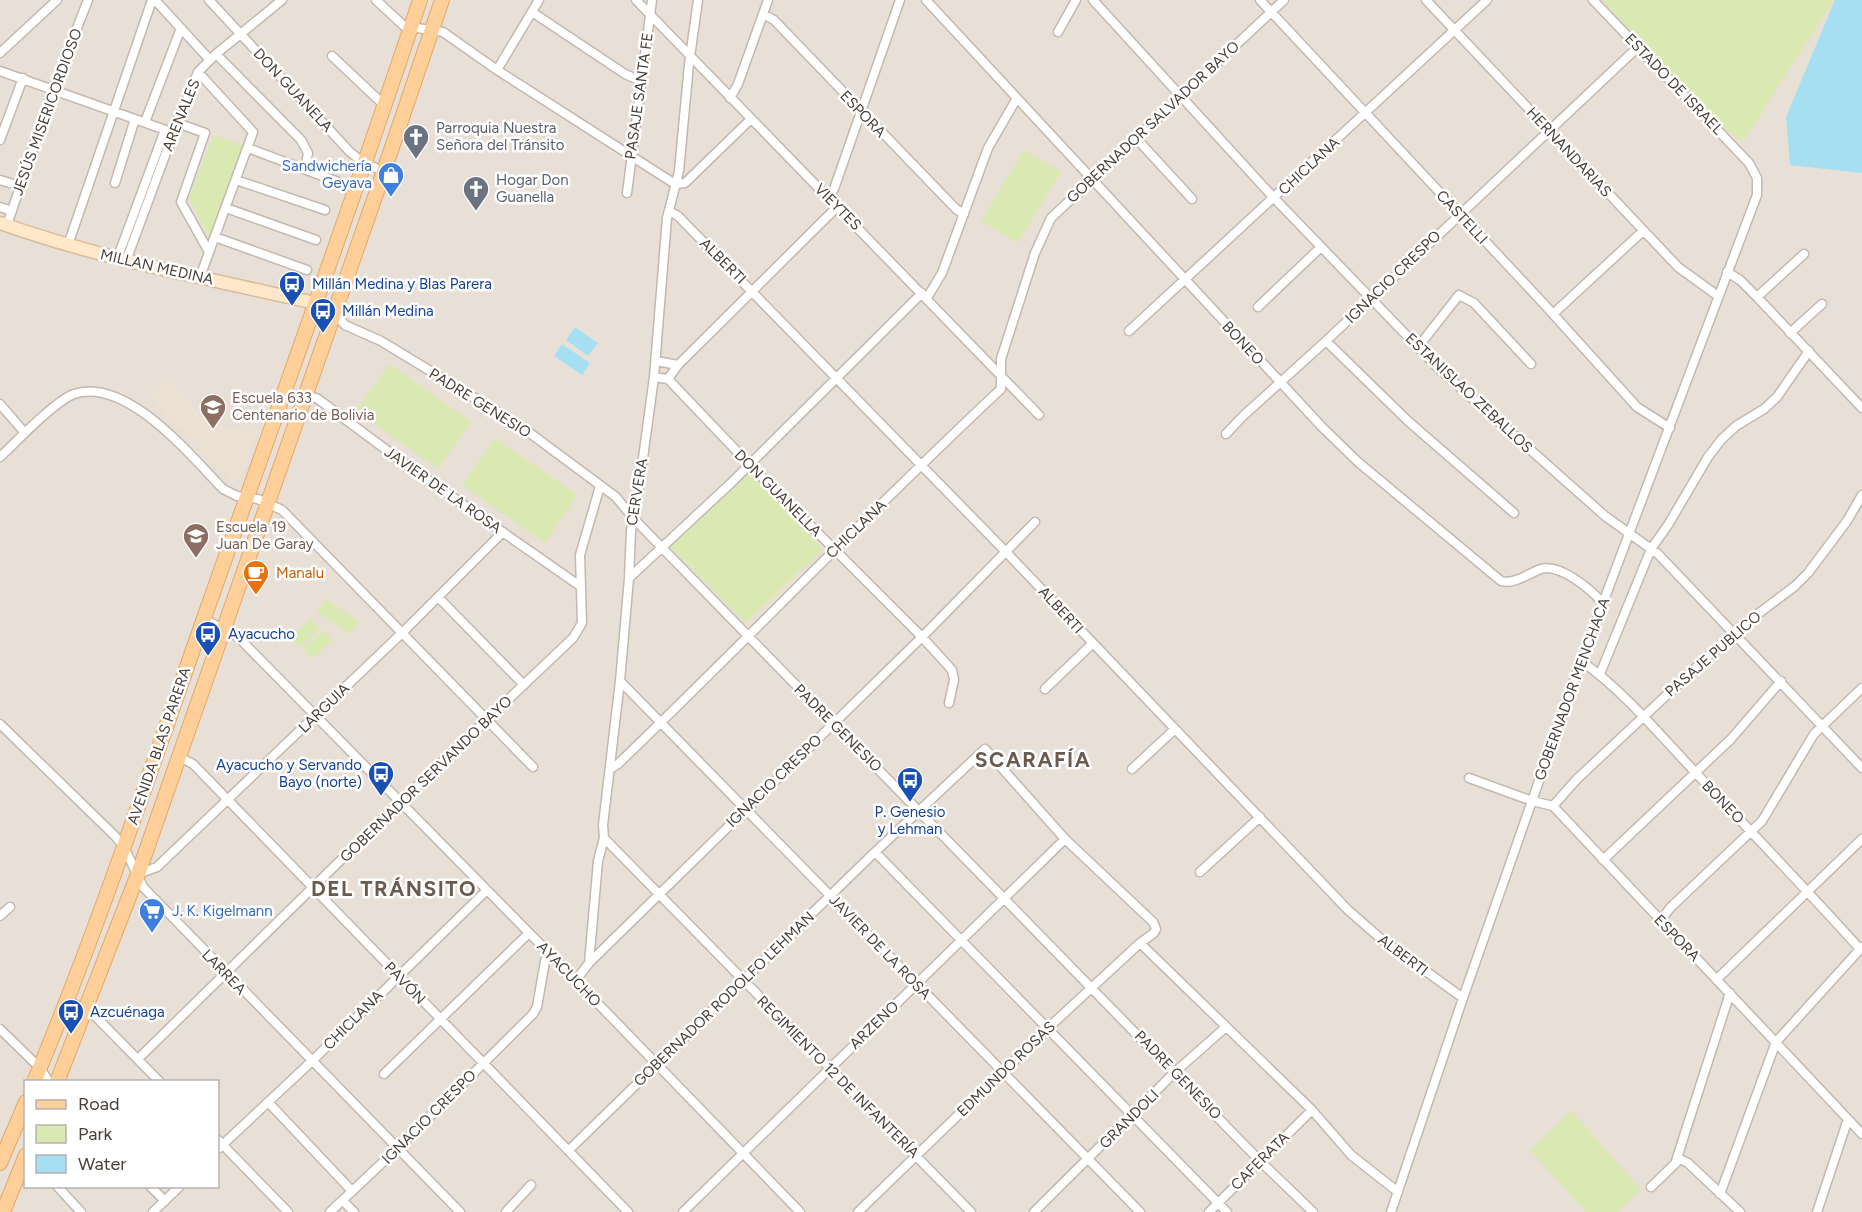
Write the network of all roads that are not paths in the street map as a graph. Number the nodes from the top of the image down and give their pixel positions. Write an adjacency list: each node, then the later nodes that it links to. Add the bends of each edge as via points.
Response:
1 (57, 0): 34 (street)
2 (87, 0): 43 (street, JESÚS MISERICORDIOSO)
3 (153, 0): 27 (street); 48 (street)
4 (209, 0): 32 (street, DON GUANELA)
5 (281, 0): 32 (street, ARENALES)
6 (376, 0): 28 (street, via 399,24)
7 (420, 0): 28 (main road, AVENIDA BLAS PARERA)
8 (442, 0): 29 (main road, AVENIDA BLAS PARERA)
9 (539, 0): 23 (street)
10 (636, 0): 26 (street, VIEYTES)
11 (652, 0): 26 (street, PASAJE SANTA FE)
12 (698, 0): 36 (street, CERVERA)
13 (768, 0): 25 (street)
14 (900, 0): 49 (street)
15 (926, 0): 46 (street, BONEO)
16 (1076, 0): 31 (street)
17 (1093, 0): 44 (street, ESTANISLAO ZEBALLOS)
18 (1260, 0): 24 (street, CASTELLI)
19 (1284, 0): 24 (street, GOBERNADOR SALVADOR BAYO)
20 (1426, 0): 30 (street, HERNANDARIAS)
21 (1487, 0): 30 (street, CHICLANA)
22 (1593, 0): 33 (street, ESTADO DE ISRAEL)
23 (532, 12): 39 (street); 42 (street)
24 (1271, 12): 44 (street, GOBERNADOR SALVADOR BAYO); 50 (street, CASTELLI)
25 (763, 14): 45 (street); 49 (street, ESPORA, via 774,20)
26 (650, 15): 36 (street, VIEYTES); 42 (street, PASAJE SANTA FE)
27 (181, 28): 37 (street); 53 (street)
28 (411, 28): 29 (street); 47 (main road, AVENIDA BLAS PARERA)
29 (432, 29): 39 (street, via 443,32); 64 (main road, AVENIDA BLAS PARERA)
30 (1455, 31): 50 (street, CHICLANA); 55 (street, HERNANDARIAS)
31 (1058, 32)
32 (241, 34): 37 (street, ARENALES); 61 (street, DON GUANELA)
33 (1638, 47): 55 (street, IGNACIO CRESPO); 63 (street, ESTADO DE ISRAEL)
34 (0, 53)
35 (332, 56): 47 (street)
36 (690, 56): 45 (street, VIEYTES); 70 (street, CERVERA)
37 (213, 57): 40 (street, ARENALES); 62 (street, via 301,140 308,153)
38 (0, 70): 41 (street)
39 (497, 70): 60 (street)
40 (198, 72): 54 (street, ARENALES); 59 (street, via 254,132)
41 (23, 78): 43 (street); 58 (street)
42 (641, 81): 60 (street, PASAJE SANTA FE)
43 (53, 89): 48 (street); 71 (street, JESÚS MISERICORDIOSO)
44 (1180, 97): 57 (street, GOBERNADOR SALVADOR BAYO); 74 (street, ESTANISLAO ZEBALLOS)
45 (730, 98): 52 (street, VIEYTES)
46 (1017, 98): 65 (street, BONEO); 82 (street, via 988,148)
47 (385, 106): 61 (main road, AVENIDA BLAS PARERA)
48 (113, 110): 51 (street); 88 (street)
49 (861, 111): 73 (street); 82 (street, ESPORA)
50 (1365, 113): 74 (street, CHICLANA); 83 (street, CASTELLI)
51 (135, 118): 53 (street); 68 (street)
52 (750, 120): 70 (street, via 685,183); 73 (street, VIEYTES)
53 (145, 122): 56 (street)
54 (177, 123): 56 (street, ARENALES); 90 (street, via 206,133 181,202)
55 (1549, 130): 83 (street, IGNACIO CRESPO); 85 (street, HERNANDARIAS)
56 (169, 131): 93 (street, ARENALES)
57 (1136, 138): 65 (street, GOBERNADOR SALVADOR BAYO); 75 (street)
58 (0, 140)
59 (248, 148): 62 (street); 67 (street)
60 (631, 154): 70 (street); 72 (street, PASAJE SANTA FE)
61 (365, 164): 64 (street, DON GUANELA); 103 (main road, AVENIDA BLAS PARERA)
62 (306, 169): 69 (street)
63 (1753, 170): 95 (street, GOBERNADOR MENCHACA, via 1757,195)
64 (384, 171): 106 (main road, AVENIDA BLAS PARERA)
65 (1091, 178): 91 (street, GOBERNADOR SALVADOR BAYO, via 1051,218); 97 (street, BONEO)
66 (0, 180): 71 (street)
67 (236, 180): 78 (street); 79 (street)
68 (115, 183)
69 (341, 183)
70 (675, 184): 81 (street, CERVERA)
71 (20, 186): 80 (street, JESÚS MISERICORDIOSO)
72 (627, 193)
73 (829, 197): 76 (street, VIEYTES)
74 (1274, 198): 89 (street, ESTANISLAO ZEBALLOS); 97 (street, CHICLANA)
75 (1192, 199)
76 (838, 206): 98 (street); 99 (street, VIEYTES)
77 (0, 207): 80 (street)
78 (226, 208): 86 (street); 87 (street)
79 (325, 210)
80 (12, 211): 84 (street, JESÚS MISERICORDIOSO)
81 (669, 211): 98 (street, ALBERTI); 113 (street, CERVERA)
82 (964, 214): 99 (street, via 942,273)
83 (1459, 214): 102 (street, IGNACIO CRESPO); 107 (street, CASTELLI)
84 (3, 224): 88 (street, MILLAN MEDINA)
85 (1643, 231): 100 (street, HERNANDARIAS, via 1688,277); 107 (street)
86 (215, 237): 90 (street); 94 (street)
87 (316, 240)
88 (68, 246): 93 (street, MILLAN MEDINA)
89 (1321, 247): 102 (street, ESTANISLAO ZEBALLOS); 105 (street)
90 (209, 252): 96 (street)
91 (1035, 253): 116 (street, CHICLANA, via 1001,359)
92 (1804, 254): 101 (street)
93 (121, 260): 96 (street, MILLAN MEDINA)
94 (307, 270)
95 (1727, 273): 100 (street, GOBERNADOR MENCHACA); 101 (street)
96 (200, 277): 103 (street, MILLAN MEDINA)
97 (1184, 280): 108 (street, CHICLANA); 120 (street, BONEO)
98 (753, 292): 115 (street); 119 (street, ALBERTI)
99 (925, 296): 116 (street, VIEYTES); 119 (street)
100 (1718, 296): 125 (street, GOBERNADOR MENCHACA)
101 (1757, 297): 109 (street)
102 (1370, 298): 110 (street, IGNACIO CRESPO); 111 (street, ESTANISLAO ZEBALLOS)
103 (316, 304): 106 (street, PADRE GENESIO); 133 (main road, AVENIDA BLAS PARERA)
104 (1822, 304): 109 (street)
105 (1258, 307)
106 (334, 313): 121 (main road, AVENIDA BLAS PARERA); 131 (street, PADRE GENESIO, via 345,325 381,341 519,425)
107 (1553, 314): 125 (street, CASTELLI, via 1637,407)
108 (1129, 331)
109 (1791, 333): 112 (street)
110 (1326, 341): 120 (street, IGNACIO CRESPO); 135 (street, via 1408,421)
111 (1418, 347): 114 (street, via 1459,295 1474,303); 139 (street, ESTANISLAO ZEBALLOS, via 1605,516)
112 (1809, 351): 123 (street); 141 (street, via 1777,396 1721,440)
113 (656, 361): 115 (street); 117 (street, CERVERA)
114 (1531, 364)
115 (678, 365): 118 (street)
116 (1002, 376): 124 (street, VIEYTES); 130 (street, CHICLANA, via 1001,389)
117 (654, 377): 118 (street); 136 (street, CERVERA)
118 (668, 379): 129 (street, DON GUANELLA)
119 (837, 379): 129 (street); 130 (street, ALBERTI)
120 (1279, 383): 127 (street, IGNACIO CRESPO); 147 (street, BONEO, via 1358,462 1501,581 1508,583 1549,568 1578,580)
121 (305, 394): 134 (main road, AVENIDA BLAS PARERA); 138 (street, JAVIER DE LA ROSA, via 318,399)
122 (0, 404): 126 (street)
123 (1862, 408)
124 (1039, 416)
125 (1670, 428): 139 (street, GOBERNADOR MENCHACA)
126 (25, 433): 128 (street); 133 (street, via 74,394 110,394 146,414 223,489)
127 (1226, 434)
128 (0, 457)
129 (749, 464): 140 (street); 142 (street, DON GUANELLA)
130 (922, 466): 142 (street, CHICLANA); 143 (street, ALBERTI)
131 (600, 486): 136 (street, PADRE GENESIO, via 616,497); 145 (street, GOBERNADOR SERVANDO BAYO, via 580,555)
132 (1862, 495): 151 (street, PASAJE PUBLICO, via 1808,573)
133 (247, 498): 134 (street); 148 (main road, AVENIDA BLAS PARERA)
134 (268, 503): 149 (main road, AVENIDA BLAS PARERA); 150 (street, via 282,510)
135 (1514, 513)
136 (633, 518): 140 (street, PADRE GENESIO); 144 (street, CERVERA)
137 (1035, 522): 143 (street, IGNACIO CRESPO)
138 (503, 532): 145 (street, JAVIER DE LA ROSA); 146 (street, LARGUIA)
139 (1629, 533): 141 (street, ESTANISLAO ZEBALLOS); 147 (street, GOBERNADOR MENCHACA)
140 (663, 548): 144 (street); 152 (street, PADRE GENESIO)
141 (1651, 549): 151 (street, ESTANISLAO ZEBALLOS); 156 (street)
142 (834, 550): 152 (street, CHICLANA); 153 (street, DON GUANELLA)
143 (1006, 552): 153 (street, IGNACIO CRESPO); 154 (street, ALBERTI)
144 (630, 578): 157 (street, CERVERA)
145 (580, 586): 159 (street, GOBERNADOR SERVANDO BAYO, via 583,613 579,630)
146 (438, 597): 150 (street, LARGUIA); 159 (street)
147 (1602, 602): 155 (street, GOBERNADOR MENCHACA)
148 (204, 619): 149 (street, AYACUCHO); 189 (main road, AVENIDA BLAS PARERA)
149 (224, 628): 163 (street, AYACUCHO, via 238,637); 171 (main road, AVENIDA BLAS PARERA)
150 (403, 632): 163 (street, LARGUIA); 165 (street)
151 (1734, 632): 158 (street, ESTANISLAO ZEBALLOS); 164 (street, PASAJE PUBLICO)
152 (747, 635): 166 (street, CHICLANA); 167 (street, PADRE GENESIO)
153 (922, 637): 162 (street, DON GUANELLA, via 954,675); 167 (street, IGNACIO CRESPO)
154 (1093, 643): 161 (street); 170 (street, ALBERTI)
155 (1581, 661): 156 (street, BONEO); 179 (street, GOBERNADOR MENCHACA)
156 (1600, 674): 164 (street, BONEO)
157 (620, 681): 166 (street, JAVIER DE LA ROSA); 174 (street, CERVERA)
158 (1781, 681): 169 (street, ESTANISLAO ZEBALLOS); 176 (street)
159 (524, 685): 165 (street, GOBERNADOR SERVANDO BAYO)
160 (1862, 688): 169 (street)
161 (1044, 689)
162 (949, 703)
163 (316, 716): 178 (street, LARGUIA); 180 (street, AYACUCHO)
164 (1642, 717): 176 (street, BONEO); 181 (street, PASAJE PUBLICO)
165 (486, 718): 172 (street); 180 (street, GOBERNADOR SERVANDO BAYO)
166 (661, 722): 174 (street, CHICLANA); 182 (street, JAVIER DE LA ROSA)
167 (834, 723): 182 (street, IGNACIO CRESPO); 183 (street, PADRE GENESIO)
168 (0, 724): 189 (street, LARREA)
169 (1822, 726): 173 (street, ESTANISLAO ZEBALLOS); 185 (street)
170 (1175, 729): 175 (street); 184 (street, ALBERTI)
171 (179, 757): 178 (street, PAVÓN, via 193,764); 193 (main road, AVENIDA BLAS PARERA)
172 (533, 767)
173 (1862, 768)
174 (610, 769): 186 (street, CERVERA)
175 (1132, 769)
176 (1696, 774): 185 (street, BONEO); 191 (street)
177 (1469, 778): 179 (street)
178 (227, 800): 193 (street, LARGUIA, via 157,867); 194 (street, PAVÓN)
179 (1532, 801): 181 (street); 217 (street, GOBERNADOR MENCHACA)
180 (400, 802): 194 (street, GOBERNADOR SERVANDO BAYO); 195 (street, AYACUCHO)
181 (1553, 806): 191 (street, ESPORA)
182 (746, 808): 197 (street, IGNACIO CRESPO); 198 (street, JAVIER DE LA ROSA)
183 (920, 811): 187 (street, GOBERNADOR RODOLFO LEHMAN, via 985,749); 190 (street, GOBERNADOR RODOLFO LEHMAN); 199 (street, PADRE GENESIO)
184 (1260, 817): 192 (street); 217 (street, ALBERTI, via 1370,930)
185 (1752, 832): 196 (street, BONEO); 202 (street)
186 (604, 838): 197 (street, REGIMIENTO 12 DE INFANTERÍA); 208 (street, CERVERA, via 598,861)
187 (1065, 839): 199 (street, ARZENO); 205 (street, EDMUNDO ROSAS, via 1153,922 1154,933)
188 (1862, 839): 196 (street)
189 (124, 847): 193 (street, LARREA); 218 (main road, AVENIDA BLAS PARERA)
190 (875, 852): 198 (street, GOBERNADOR RODOLFO LEHMAN); 204 (street)
191 (1603, 860): 202 (street, ESPORA)
192 (1200, 872)
193 (138, 874): 209 (street, LARREA, via 143,887); 219 (main road, AVENIDA BLAS PARERA)
194 (313, 887): 209 (street, GOBERNADOR SERVANDO BAYO); 210 (street, PAVÓN)
195 (487, 890): 203 (street, AYACUCHO); 210 (street, CHICLANA)
196 (1808, 891): 206 (street, BONEO); 211 (street)
197 (659, 894): 208 (street, IGNACIO CRESPO); 213 (street, REGIMIENTO 12 DE INFANTERÍA)
198 (830, 896): 213 (street, GOBERNADOR RODOLFO LEHMAN); 214 (street, JAVIER DE LA ROSA)
199 (1004, 897): 204 (street, ARZENO); 215 (street, PADRE GENESIO)
200 (10, 907): 201 (street)
201 (0, 916)
202 (1660, 921): 211 (street, ESPORA)
203 (529, 933): 207 (street, AYACUCHO); 220 (street)
204 (960, 940): 214 (street, ARZENO); 223 (street)
205 (1140, 943): 215 (street, EDMUNDO ROSAS); 221 (street)
206 (1861, 947): 224 (street)
207 (549, 953): 212 (street, AYACUCHO); 227 (street, IGNACIO CRESPO, via 533,1014)
208 (589, 963): 212 (street)
209 (225, 973): 225 (street, GOBERNADOR SERVANDO BAYO); 226 (street, LARREA)
210 (398, 975): 220 (street, PAVÓN); 226 (street, CHICLANA)
211 (1717, 979): 216 (street, ESPORA)
212 (576, 980): 228 (street, AYACUCHO)
213 (742, 980): 228 (street, GOBERNADOR RODOLFO LEHMAN); 230 (street, REGIMIENTO 12 DE INFANTERÍA)
214 (916, 984): 230 (street, ARZENO); 231 (street, JAVIER DE LA ROSA)
215 (1092, 987): 223 (street, EDMUNDO ROSAS); 232 (street, PADRE GENESIO)
216 (1730, 993): 224 (street, ESPORA); 251 (street)
217 (1463, 998): 260 (street, GOBERNADOR MENCHACA)
218 (67, 1000): 219 (street); 229 (main road, AVENIDA BLAS PARERA)
219 (86, 1010): 225 (street); 236 (main road, AVENIDA BLAS PARERA)
220 (440, 1018): 227 (street, PAVÓN); 233 (street)
221 (1226, 1027): 232 (street, GRANDOLI); 240 (street)
222 (0, 1029): 229 (street)
223 (1047, 1029): 231 (street, EDMUNDO ROSAS); 241 (street)
224 (1776, 1042): 242 (street, ESPORA); 261 (street)
225 (138, 1059): 237 (street)
226 (312, 1061): 238 (street, CHICLANA); 245 (street, LARREA)
227 (484, 1063): 245 (street, IGNACIO CRESPO); 246 (street, PAVÓN)
228 (656, 1065): 246 (street, GOBERNADOR RODOLFO LEHMAN); 247 (street, AYACUCHO)
229 (40, 1068): 234 (main road, AVENIDA BLAS PARERA); 235 (street)
230 (830, 1068): 247 (street, ARZENO); 248 (street, REGIMIENTO 12 DE INFANTERÍA)
231 (1002, 1072): 248 (street, EDMUNDO ROSAS); 249 (street, JAVIER DE LA ROSA)
232 (1175, 1072): 241 (street, GRANDOLI); 253 (street, PADRE GENESIO)
233 (384, 1074)
234 (35, 1080)
235 (48, 1080)
236 (58, 1080)
237 (158, 1080)
238 (268, 1102): 244 (street, CHICLANA); 259 (street)
239 (24, 1107): 252 (main road)
240 (1312, 1110): 253 (street, CAFERATA); 260 (street, via 1351,1155)
241 (1132, 1116): 249 (street, GRANDOLI); 264 (street)
242 (1848, 1119): 243 (street, ESPORA); 287 (street)
243 (1862, 1134)
244 (219, 1145): 265 (street)
245 (398, 1148): 259 (street, IGNACIO CRESPO); 273 (street, LARREA)
246 (569, 1150): 275 (street, PAVÓN)
247 (742, 1154): 276 (street, ARZENO); 277 (street, AYACUCHO)
248 (916, 1155): 278 (street, EDMUNDO ROSAS); 279 (street, REGIMIENTO 12 DE INFANTERÍA)
249 (1088, 1159): 280 (street, GRANDOLI); 281 (street, JAVIER DE LA ROSA)
250 (24, 1161): 266 (main road)
251 (1676, 1161): 255 (street); 261 (street, via 1688,1163)
252 (0, 1162)
253 (1261, 1162): 264 (street, CAFERATA); 284 (street, PADRE GENESIO)
254 (531, 1185): 274 (street)
255 (1651, 1187)
256 (59, 1188): 267 (street)
257 (152, 1188): 262 (street)
258 (178, 1188): 262 (street)
259 (352, 1191): 263 (street, IGNACIO CRESPO)
260 (1398, 1192): 285 (street, GOBERNADOR MENCHACA)
261 (1720, 1194): 286 (street)
262 (165, 1201): 268 (street)
263 (343, 1201): 271 (street, IGNACIO CRESPO); 272 (street)
264 (1218, 1203): 282 (street, CAFERATA); 283 (street)
265 (281, 1205): 269 (street); 270 (street)
266 (3, 1212)
267 (81, 1212)
268 (153, 1212)
269 (273, 1212)
270 (288, 1212)
271 (330, 1212)
272 (354, 1212)
273 (460, 1212)
274 (506, 1212)
275 (628, 1212)
276 (683, 1212)
277 (800, 1212)
278 (858, 1212)
279 (971, 1212)
280 (1034, 1212)
281 (1140, 1212)
282 (1209, 1212)
283 (1227, 1212)
284 (1313, 1212)
285 (1391, 1212)
286 (1740, 1212)
287 (1817, 1212)

